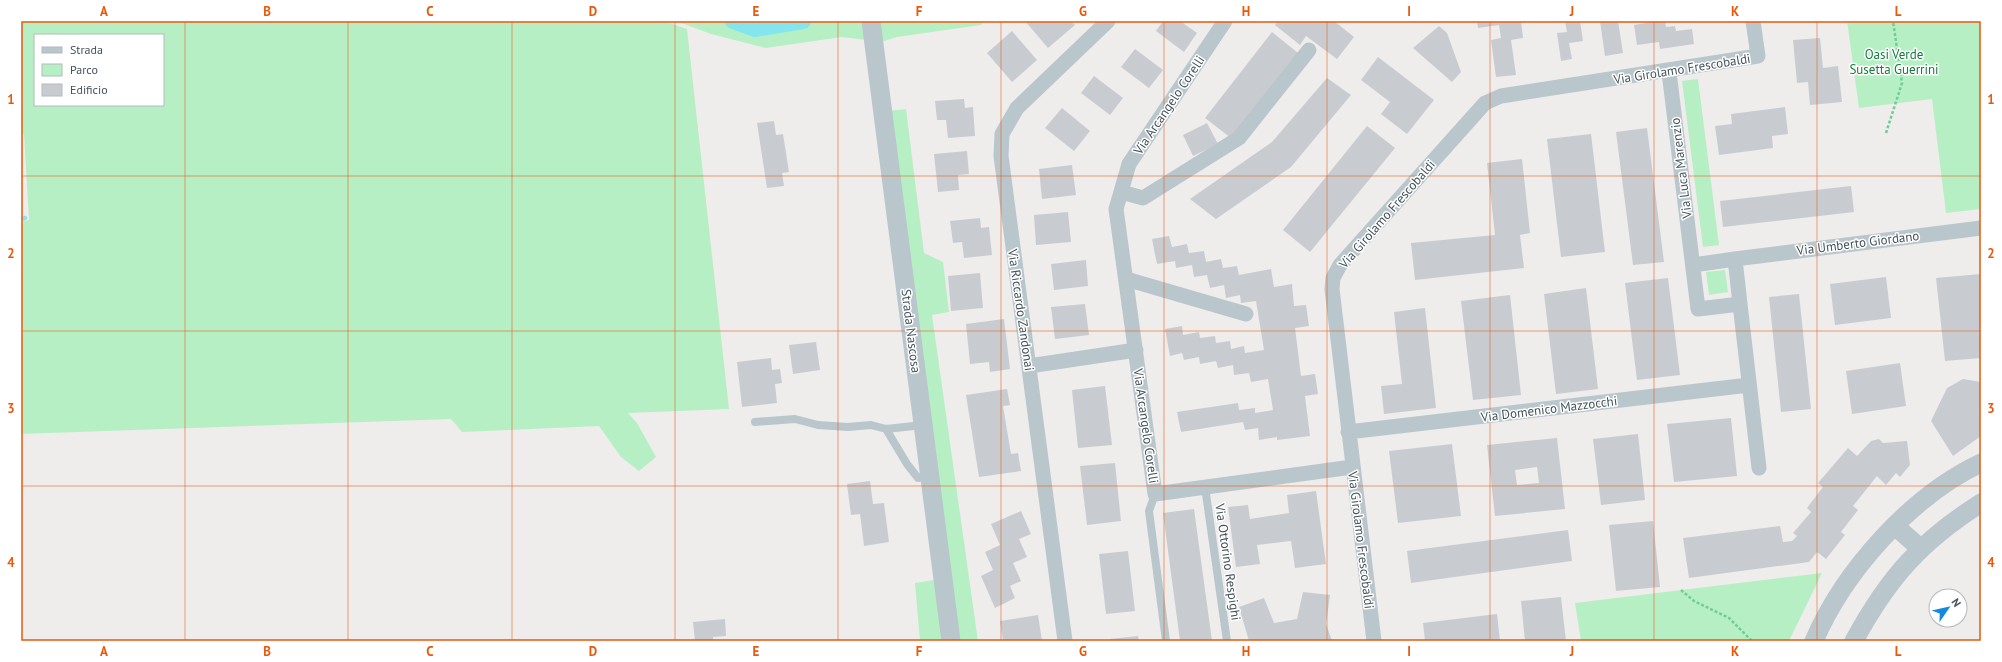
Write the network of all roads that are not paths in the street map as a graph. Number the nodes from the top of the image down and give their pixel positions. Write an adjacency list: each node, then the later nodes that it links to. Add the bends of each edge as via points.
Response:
1 (1108, 21): 15 (street, Via Riccardo Zandonai, via 1017,108 1002,134 1001,156)
2 (1224, 21): 7 (street, Via Arcangelo Corelli, via 1130,164)
3 (871, 22): 18 (street, Strada Nascosa)
4 (1751, 23): 6 (street, Via Girolamo Frescobaldi, via 1758,56)
5 (1309, 50): 7 (street, via 1239,138 1143,198)
6 (1669, 72): 10 (street, Via Luca Marenzio); 20 (street, Via Girolamo Frescobaldi, via 1501,96 1485,103 1475,113 1340,265 1333,278 1332,289)
7 (1121, 192): 11 (street, Via Arcangelo Corelli, via 1116,209)
8 (1981, 228): 9 (street, Via Umberto Giordano)
9 (1734, 260): 10 (street); 12 (street)
10 (1693, 265): 12 (street, Via Luca Marenzio, via 1698,309)
11 (1126, 279): 13 (street); 14 (street, Via Arcangelo Corelli)
12 (1740, 304): 16 (street)
13 (1246, 314)
14 (1136, 350): 15 (street); 26 (street, Via Arcangelo Corelli)
15 (1029, 366): 31 (street, Via Riccardo Zandonai)
16 (1749, 385): 20 (street, Via Domenico Mazzocchi); 23 (street)
17 (755, 422): 19 (lane, via 795,419 818,425 848,428 871,424)
18 (923, 425): 19 (lane); 24 (street, Strada Nascosa)
19 (886, 429): 24 (lane, via 918,478)
20 (1348, 432): 22 (street, Via Girolamo Frescobaldi)
21 (1981, 463): 28 (street, via 1939,490)
22 (1352, 467): 25 (street, Via Arcangelo Corelli); 34 (street, Via Girolamo Frescobaldi)
23 (1759, 468)
24 (930, 476): 30 (street, Strada Nascosa)
25 (1204, 487): 26 (street, Via Arcangelo Corelli); 33 (lane, Via Ottorino Respighi)
26 (1155, 494): 32 (lane, via 1149,511)
27 (1981, 503): 29 (street, via 1954,520)
28 (1896, 526): 29 (street); 35 (street, via 1838,593)
29 (1920, 548): 36 (street, via 1871,610)
30 (951, 641)
31 (1066, 641)
32 (1166, 641)
33 (1227, 641)
34 (1374, 641)
35 (1814, 641)
36 (1854, 641)

